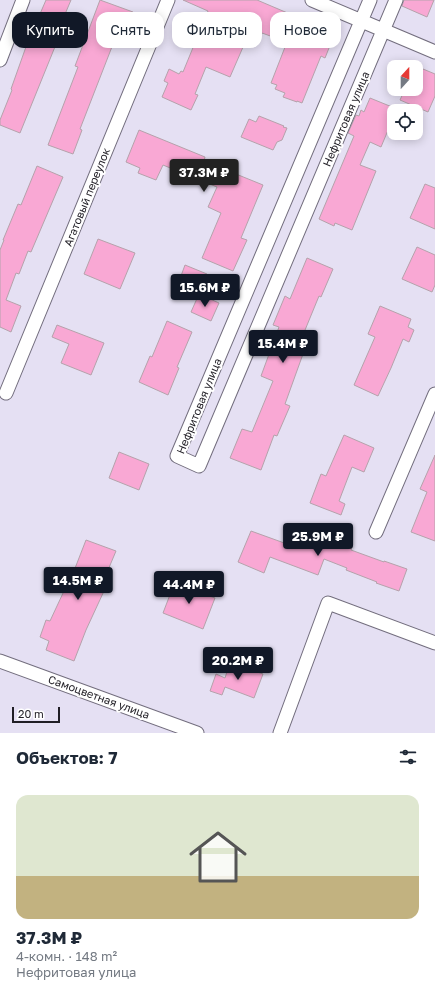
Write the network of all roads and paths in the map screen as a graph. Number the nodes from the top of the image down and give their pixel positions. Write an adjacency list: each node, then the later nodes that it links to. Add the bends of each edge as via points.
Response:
1 (23, 0): 9 (street)
2 (168, 0): 10 (street, Агатовый переулок)
3 (312, 0): 6 (street)
4 (370, 0): 6 (street, Нефритовая улица)
5 (396, 0): 7 (street, Нефритовая улица)
6 (361, 20): 7 (street); 7 (street, Нефритовая улица, via 177,456 199,466)
7 (383, 30): 8 (street)
8 (435, 52)
9 (0, 60)
10 (6, 394)
11 (435, 394): 12 (street)
12 (376, 532)
13 (435, 643): 16 (street, via 328,603)
14 (0, 661): 15 (street, Самоцветная улица)
15 (198, 733)
16 (280, 733)

